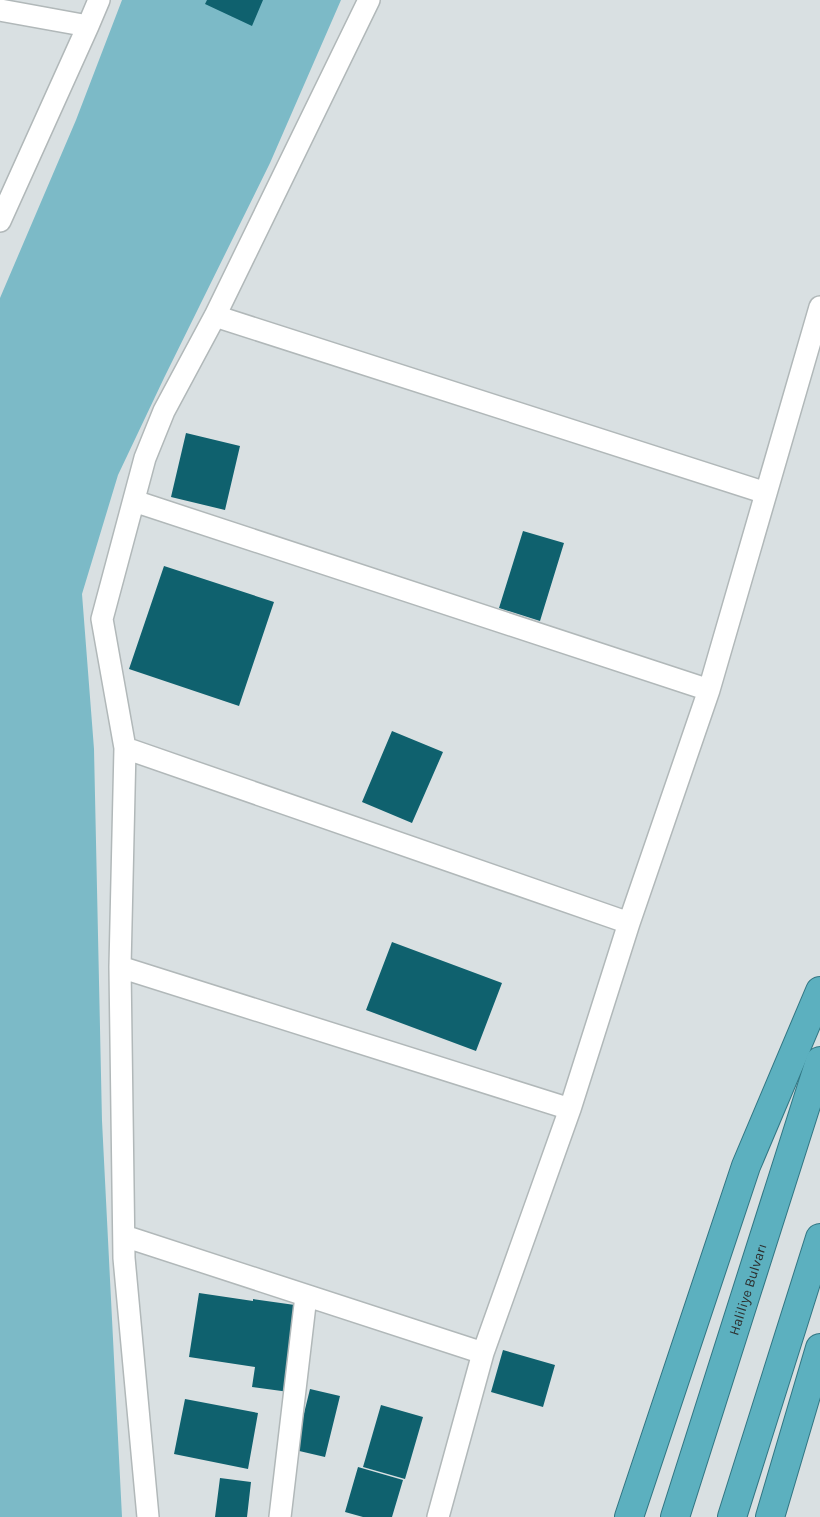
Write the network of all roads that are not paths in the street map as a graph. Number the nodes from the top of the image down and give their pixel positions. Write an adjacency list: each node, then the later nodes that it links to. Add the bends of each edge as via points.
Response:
1 (99, 0): 4 (street)
2 (369, 0): 7 (street)
3 (0, 10): 4 (street)
4 (88, 26): 5 (street)
5 (0, 221)
6 (820, 307): 8 (street)
7 (215, 316): 8 (street); 9 (street, via 164,411 145,458)
8 (766, 493): 10 (street)
9 (134, 501): 10 (street); 11 (street, via 102,619)
10 (709, 690): 12 (street)
11 (125, 748): 12 (street); 13 (street)
12 (629, 923): 16 (street)
13 (120, 967): 16 (street); 17 (street)
14 (820, 991): 25 (highway, via 746,1166)
15 (820, 1061): 26 (highway, Haliliye Bulvarı)
16 (570, 1109): 21 (street)
17 (124, 1236): 19 (street); 22 (street)
18 (820, 1238): 27 (highway)
19 (306, 1296): 21 (street); 23 (street)
20 (820, 1348): 28 (highway)
21 (483, 1353): 24 (street)
22 (148, 1517)
23 (280, 1517)
24 (438, 1517)
25 (629, 1517)
26 (675, 1517)
27 (732, 1517)
28 (770, 1517)

